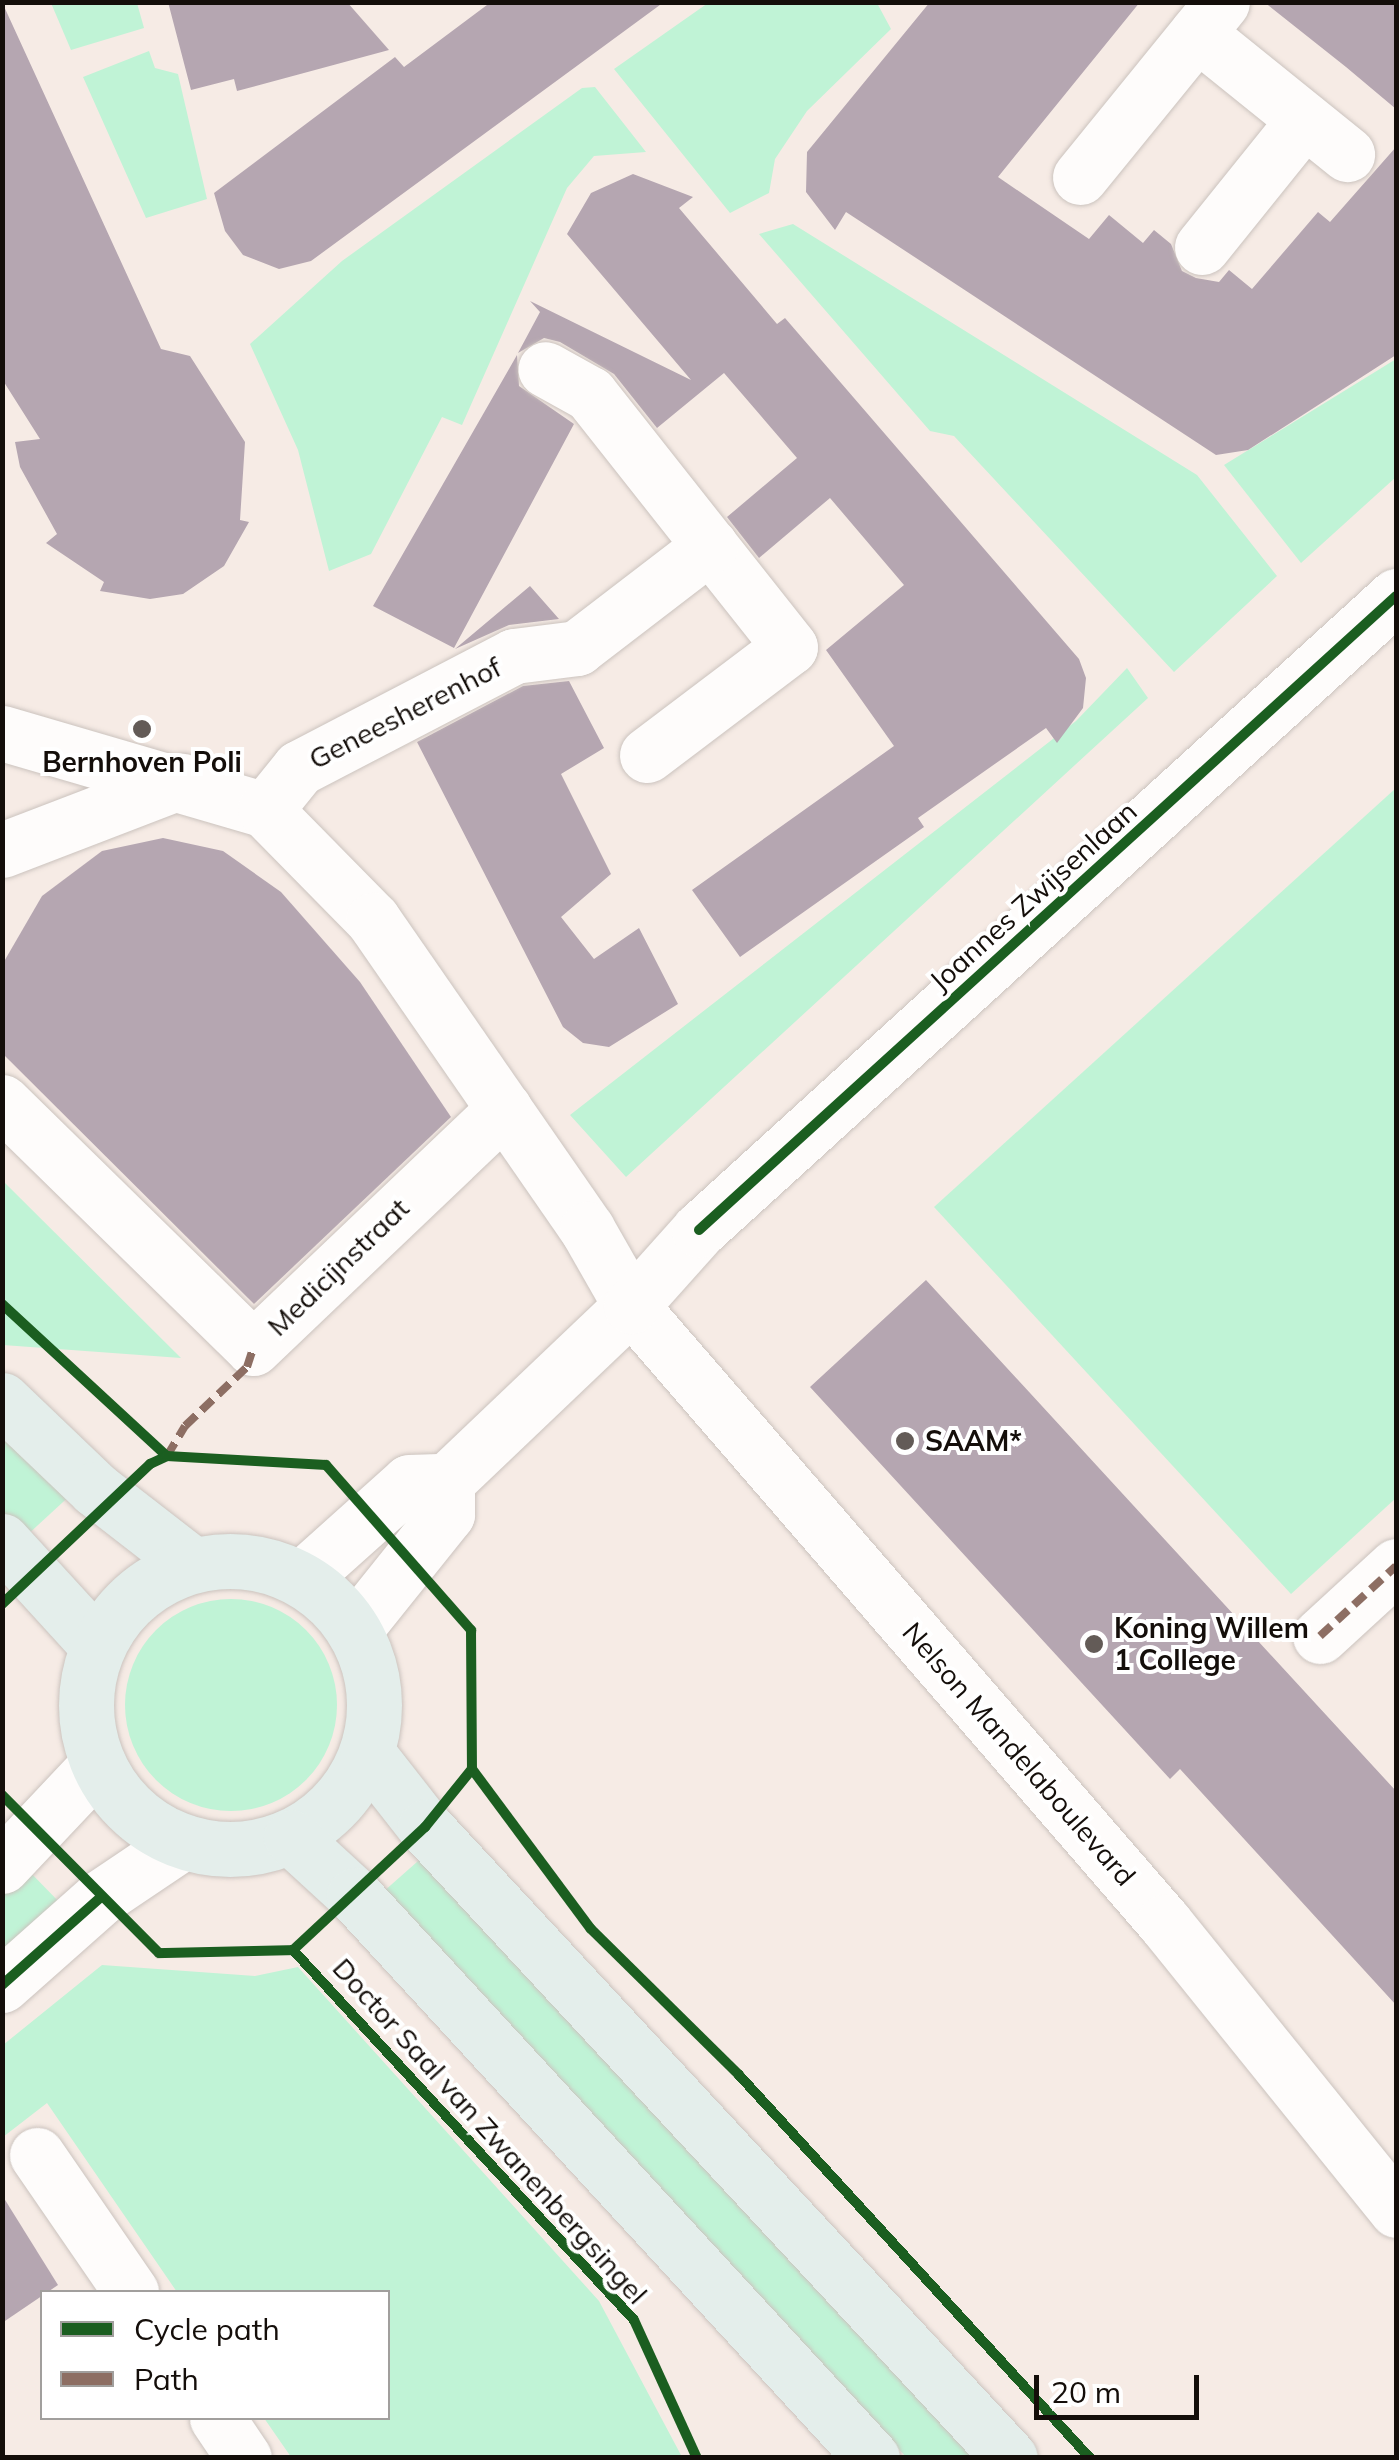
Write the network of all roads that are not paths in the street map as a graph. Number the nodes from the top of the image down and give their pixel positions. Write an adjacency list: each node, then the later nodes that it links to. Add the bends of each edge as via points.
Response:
1 (1209, 18): 2 (street); 4 (street)
2 (1304, 120): 3 (street); 5 (street)
3 (1347, 154)
4 (1080, 177)
5 (1202, 247)
6 (544, 369): 7 (street, via 590,394)
7 (710, 546): 10 (street, via 790,647); 12 (street, Geneesherenhof, via 577,648 514,656 299,768)
8 (1396, 596): 16 (street, Joannes Zwijsenlaan, via 699,1230)
9 (2, 733): 11 (street)
10 (647, 755)
11 (182, 781): 12 (street); 13 (street)
12 (265, 810): 15 (street, via 372,920)
13 (2, 850)
14 (2, 1102): 15 (street, Medicijnstraat, via 253,1348)
15 (504, 1109): 16 (street)
16 (631, 1306): 18 (street, Joannes Zwijsenlaan); 33 (street, Nelson Mandelaboulevard, via 1164,1922)
17 (2, 1400): 20 (main road, via 95,1489)
18 (447, 1481): 22 (street, via 408,1482); 23 (street, via 447,1514)
19 (2, 1541): 25 (main road)
20 (192, 1565): 22 (main road, via 248,1562); 25 (main road, via 136,1596)
21 (1396, 1566): 24 (street)
22 (301, 1579): 23 (main road)
23 (354, 1630): 26 (main road, via 374,1689)
24 (1320, 1636)
25 (98, 1646): 27 (main road, via 85,1705)
26 (368, 1753): 28 (main road, via 324,1816); 38 (main road, via 425,1828)
27 (98, 1764): 29 (main road, via 132,1812); 30 (street)
28 (291, 1837): 29 (main road, via 238,1850); 37 (main road, Doctor Saal van Zwanenbergsingel, via 354,1895)
29 (183, 1842): 31 (street, via 101,1898)
30 (2, 1866)
31 (2, 1985)
32 (37, 2155): 34 (street)
33 (1396, 2210)
34 (130, 2290)
35 (218, 2420): 36 (street)
36 (244, 2458)
37 (872, 2458)
38 (1010, 2458)

